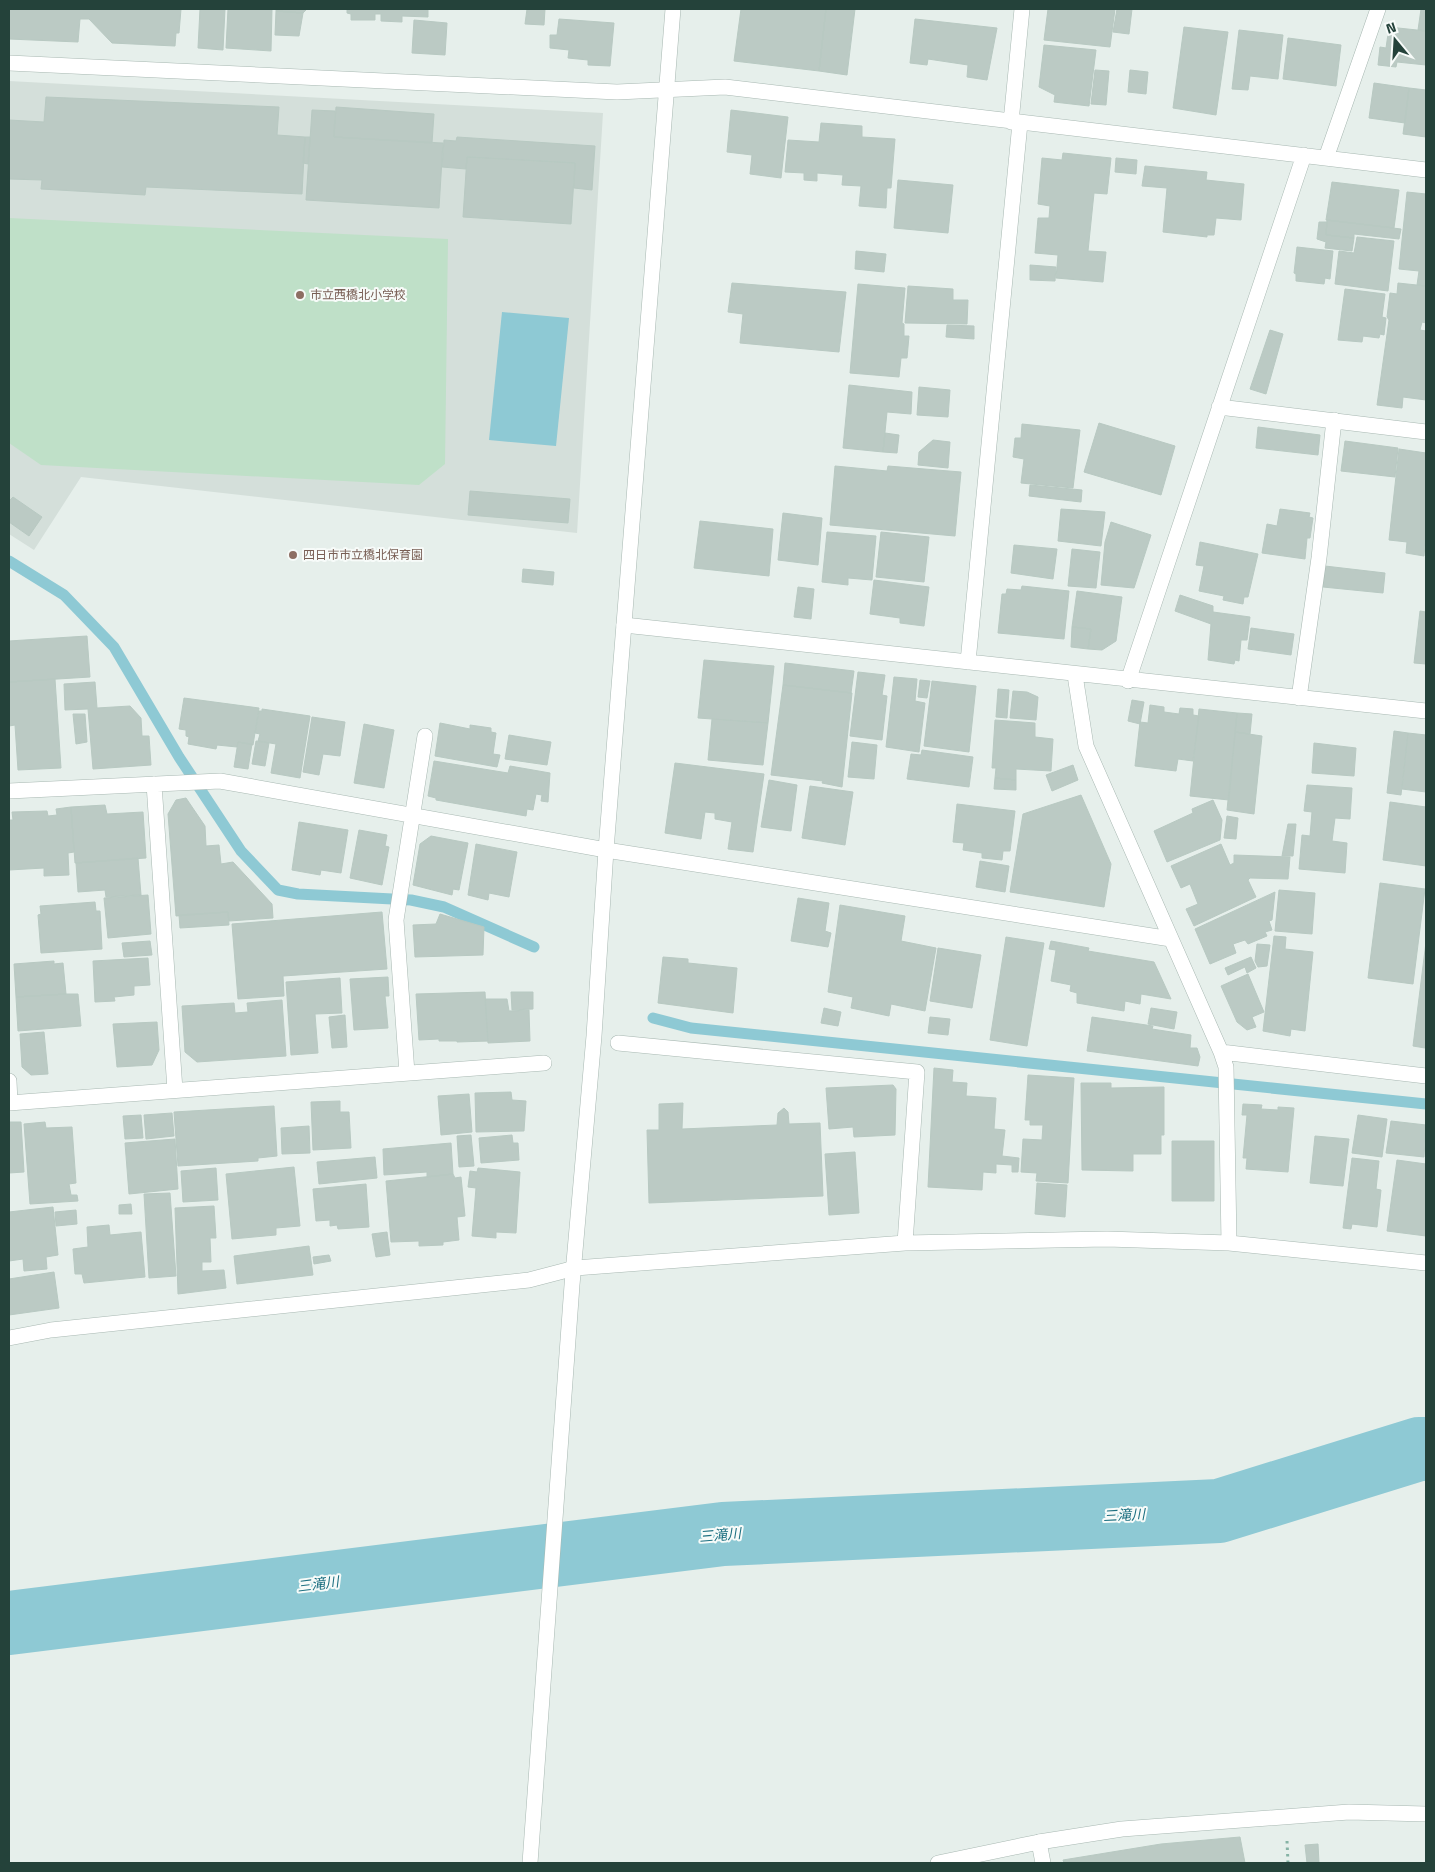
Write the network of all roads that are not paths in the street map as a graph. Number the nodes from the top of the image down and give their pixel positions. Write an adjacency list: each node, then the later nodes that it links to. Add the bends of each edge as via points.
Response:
1 (673, 9): 5 (street)
2 (1022, 9): 6 (street)
3 (1378, 9): 8 (street)
4 (9, 63): 5 (street, via 617,92)
5 (666, 89): 6 (street, via 726,87); 13 (street)
6 (1016, 123): 7 (street); 14 (street)
7 (1304, 155): 8 (street); 10 (street)
8 (1326, 158): 9 (street)
9 (1426, 170)
10 (1218, 407): 11 (street); 16 (street)
11 (1334, 420): 12 (street); 17 (street)
12 (1426, 432)
13 (624, 626): 14 (street); 23 (street)
14 (968, 662): 15 (street)
15 (1075, 675): 16 (street); 24 (street, via 1086,746)
16 (1128, 681): 17 (street)
17 (1299, 698): 18 (street)
18 (1426, 711)
19 (425, 736): 22 (street)
20 (161, 784): 21 (street); 22 (street, via 220,781); 31 (street)
21 (9, 791)
22 (412, 816): 23 (street); 28 (street, via 396,920)
23 (606, 850): 24 (street); 36 (street)
24 (1171, 939): 26 (street)
25 (618, 1043): 33 (street, via 917,1072)
26 (1221, 1052): 29 (street); 34 (street, via 1226,1067)
27 (544, 1063): 28 (street)
28 (407, 1073): 31 (street)
29 (1426, 1076)
30 (9, 1081): 32 (street)
31 (175, 1090): 32 (street)
32 (10, 1103)
33 (905, 1243): 34 (street, via 1107,1239); 36 (street)
34 (1229, 1243): 35 (street)
35 (1426, 1263)
36 (575, 1268): 37 (street, via 529,1280 71,1328); 40 (street)
37 (9, 1338)
38 (1426, 1814): 39 (street, via 1349,1812 1286,1815 1122,1829)
39 (1039, 1842): 41 (street); 42 (street)
40 (530, 1863)
41 (938, 1863)
42 (1043, 1863)

